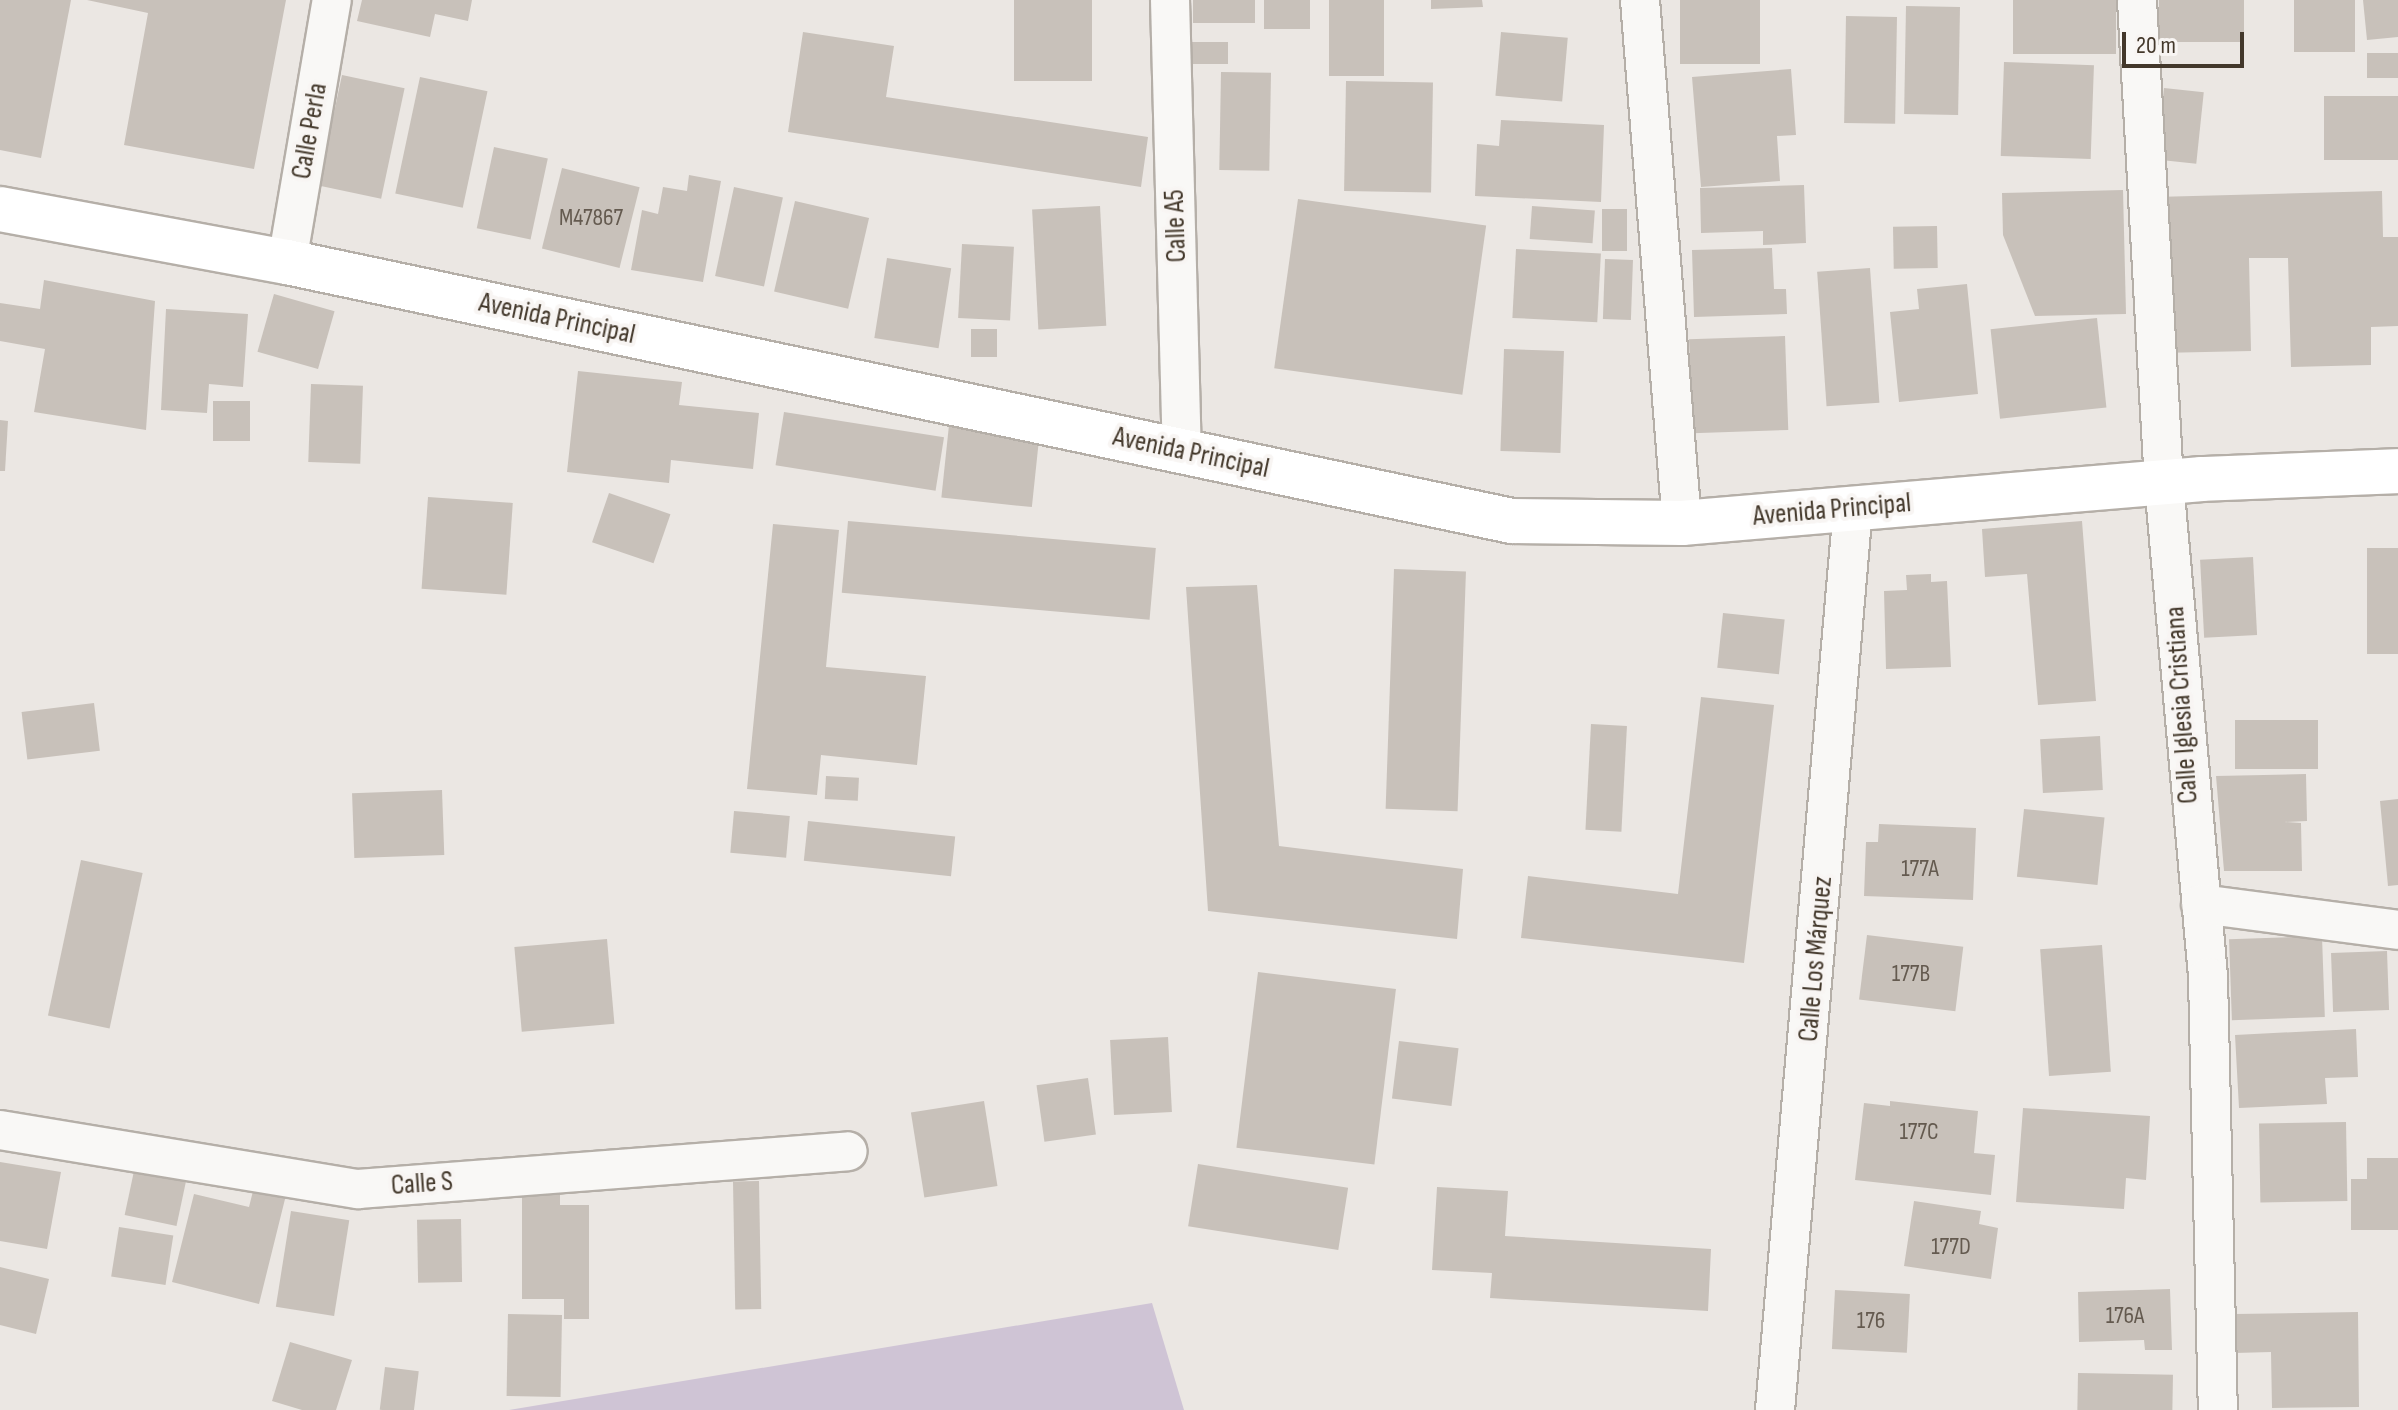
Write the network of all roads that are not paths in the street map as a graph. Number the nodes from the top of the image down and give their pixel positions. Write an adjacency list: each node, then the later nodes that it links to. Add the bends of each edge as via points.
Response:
1 (332, 0): 6 (street, Calle Perla)
2 (1170, 0): 7 (street, Calle A5)
3 (1640, 0): 11 (street)
4 (2137, 0): 9 (street, Calle Iglesia Cristiana)
5 (0, 209): 6 (street, Avenida Principal)
6 (287, 262): 7 (street, Avenida Principal)
7 (1182, 451): 11 (street, Avenida Principal, via 1512,521)
8 (2398, 471): 9 (street, Avenida Principal)
9 (2164, 483): 10 (street, Avenida Principal); 12 (street, Calle Iglesia Cristiana)
10 (1853, 508): 11 (street, Avenida Principal); 16 (street, Calle Los Márquez)
11 (1682, 523)
12 (2201, 904): 13 (street); 17 (street, Calle Iglesia Cristiana, via 2208,977)
13 (2398, 930)
14 (0, 1130): 15 (street, Calle S, via 358,1189)
15 (848, 1151)
16 (1775, 1410)
17 (2218, 1410)

